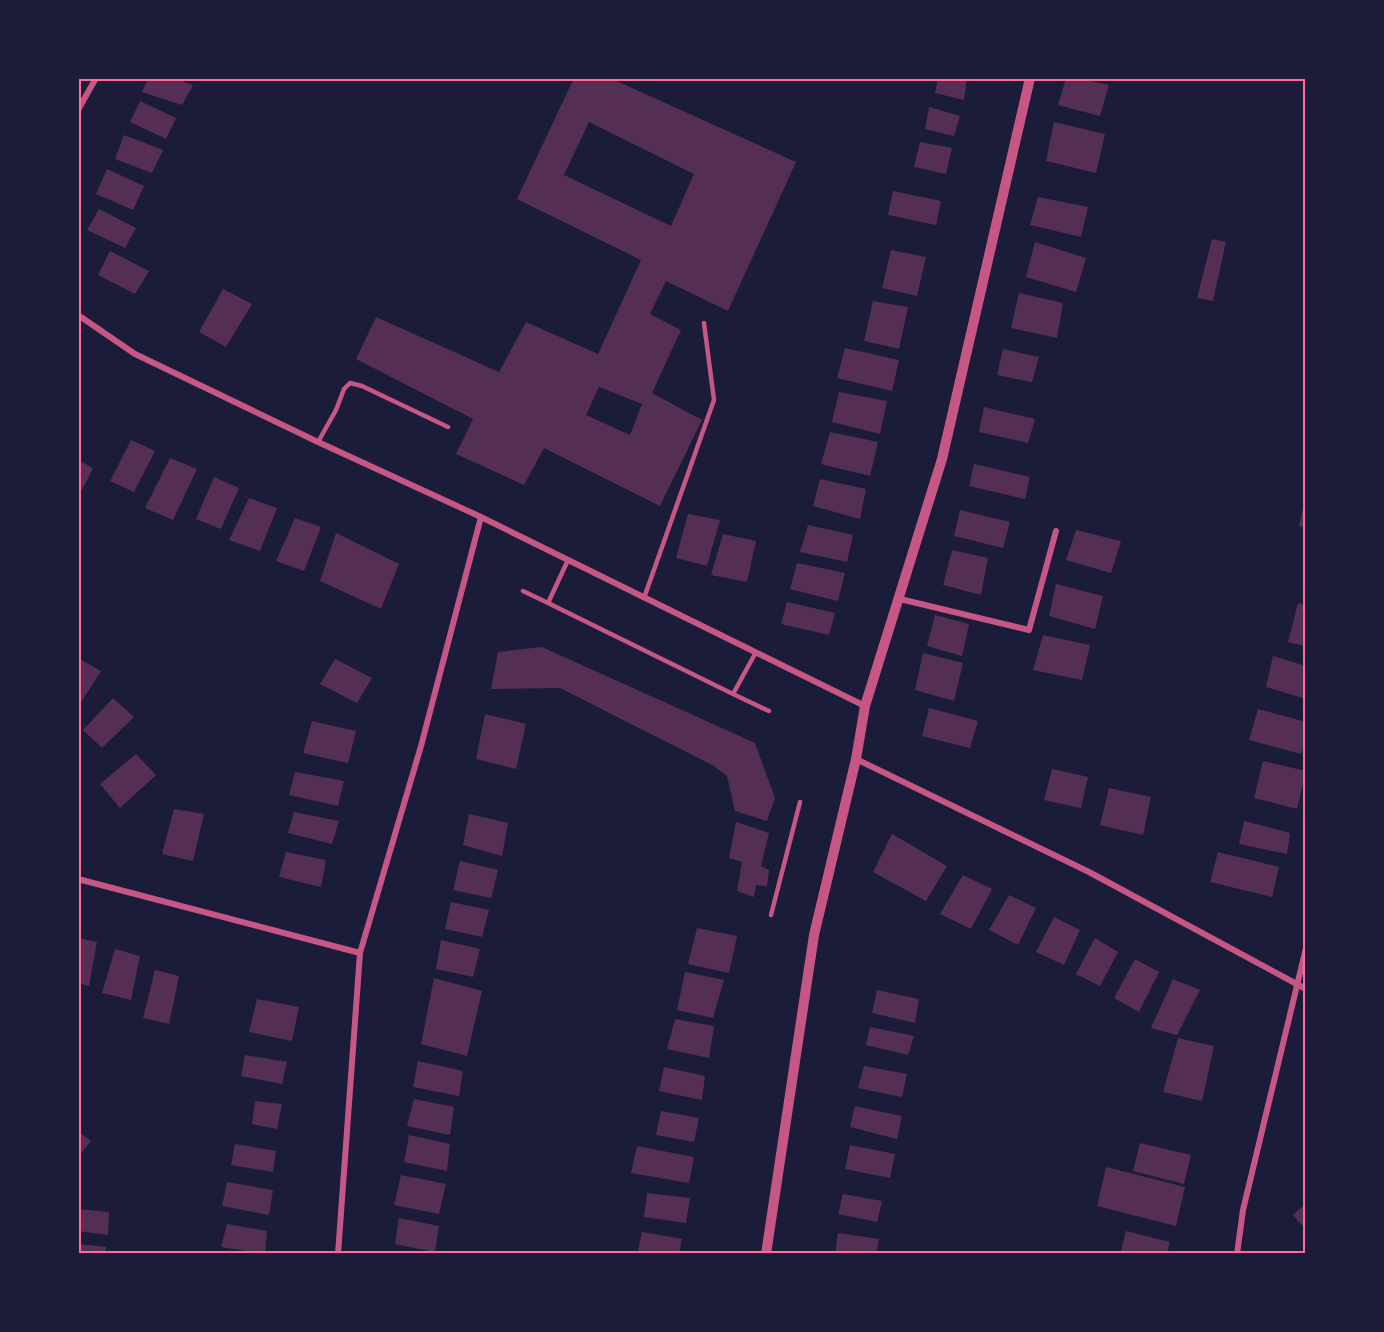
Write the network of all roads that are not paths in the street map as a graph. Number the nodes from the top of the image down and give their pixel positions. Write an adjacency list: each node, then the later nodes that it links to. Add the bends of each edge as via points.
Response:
1 (96, 78): 3 (street)
2 (1030, 78): 13 (street, via 942,459)
3 (78, 110)
4 (78, 315): 7 (street, via 135,354)
5 (704, 323): 12 (lane, via 714,400)
6 (448, 427): 7 (lane, via 350,383)
7 (318, 442): 8 (street)
8 (481, 517): 10 (street); 24 (street, via 421,746)
9 (1056, 531): 13 (street, via 1029,630)
10 (568, 560): 12 (street); 14 (lane)
11 (523, 591): 14 (lane)
12 (644, 598): 15 (street)
13 (900, 599): 17 (street)
14 (548, 603): 16 (lane)
15 (756, 652): 16 (lane); 17 (street)
16 (733, 694): 18 (lane)
17 (865, 706): 19 (street)
18 (768, 711)
19 (856, 759): 25 (street, via 1089,872); 28 (street, via 814,935)
20 (800, 802): 22 (lane)
21 (78, 879): 24 (street)
22 (771, 915)
23 (1306, 948): 25 (street)
24 (360, 953): 27 (street)
25 (1297, 985): 26 (street); 29 (street, via 1243,1210)
26 (1306, 989)
27 (338, 1254)
28 (766, 1254)
29 (1237, 1254)

